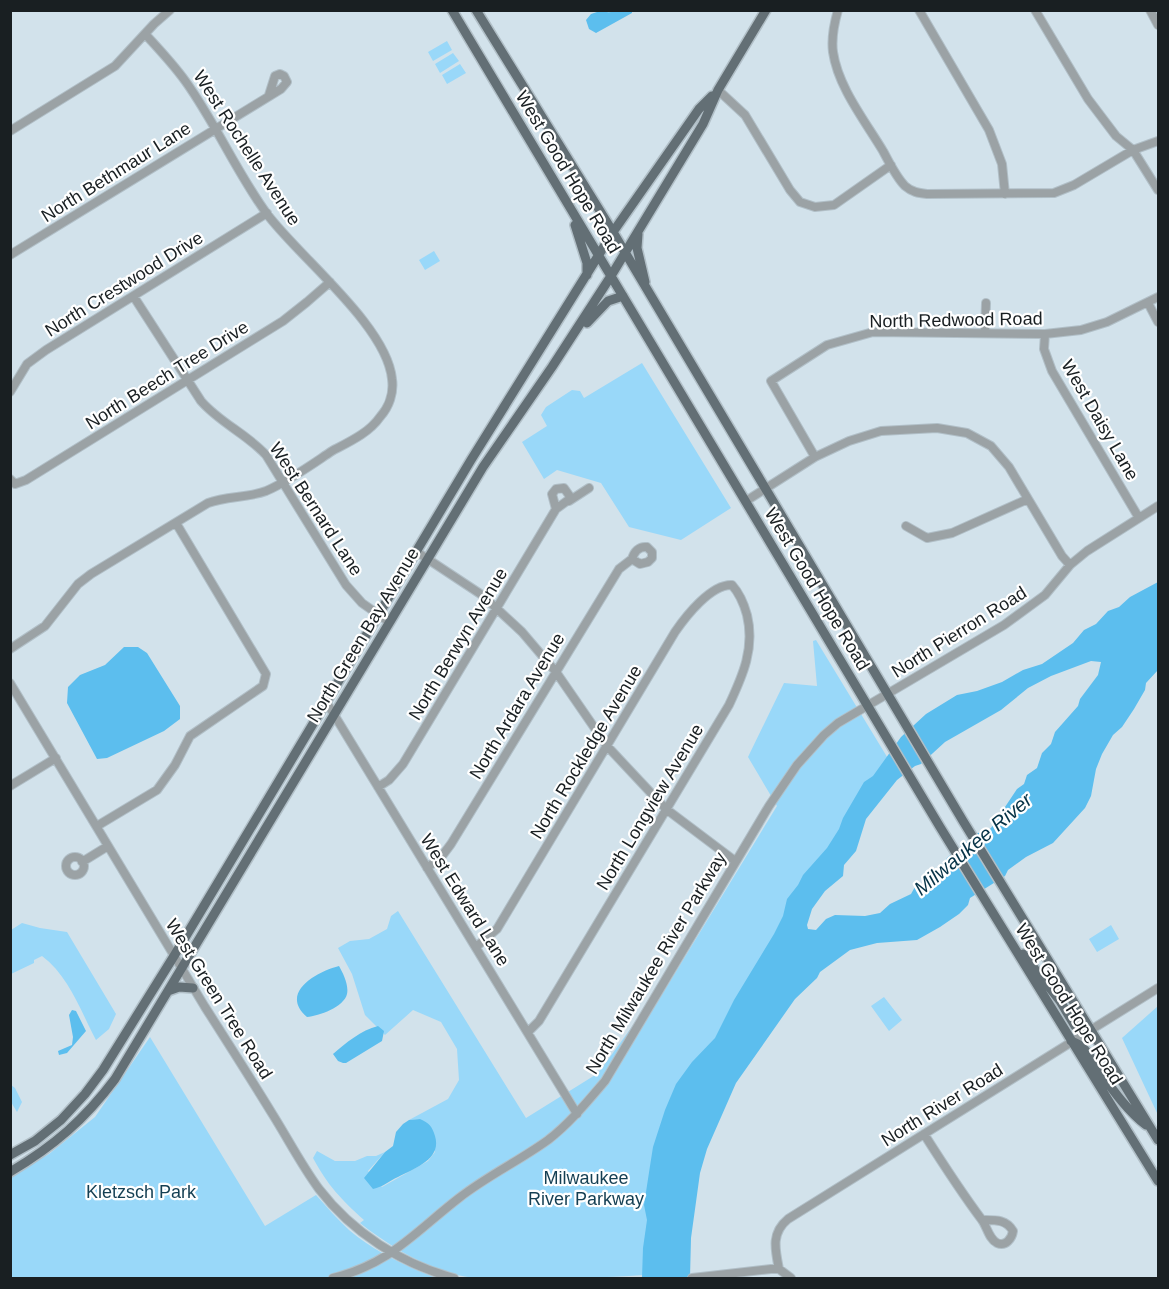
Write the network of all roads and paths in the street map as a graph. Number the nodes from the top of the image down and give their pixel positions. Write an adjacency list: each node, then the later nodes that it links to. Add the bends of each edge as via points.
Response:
1 (170, 10): 10 (street)
2 (452, 10): 21 (main road, West Good Hope Road)
3 (476, 10): 23 (main road, West Good Hope Road)
4 (766, 10): 11 (main road, North Green Bay Avenue)
5 (838, 10): 17 (street, via 833,52 839,74)
6 (919, 10): 19 (street, via 989,130 1002,164)
7 (1035, 10): 16 (street, via 1100,117)
8 (1150, 10): 9 (street)
9 (1158, 25)
10 (145, 34): 13 (street, West Rochelle Avenue, via 187,82); 14 (street, via 115,66)
11 (718, 90): 17 (street, via 746,115 800,202 815,207 834,205); 20 (main road, North Green Bay Avenue, via 699,109); 24 (main road, North Green Bay Avenue, via 703,124)
12 (269, 95): 13 (street, North Bethmaur Lane)
13 (214, 129): 22 (street, West Rochelle Avenue); 27 (street, North Bethmaur Lane)
14 (10, 131)
15 (1158, 141): 16 (street)
16 (1133, 150): 18 (street); 19 (street, via 1065,190)
17 (891, 165): 19 (street, via 913,192)
18 (1158, 190)
19 (1005, 194)
20 (633, 204): 23 (main road, via 615,216); 25 (main road, North Green Bay Avenue)
21 (570, 208): 28 (main road, West Good Hope Road); 29 (main road)
22 (267, 213): 31 (street, West Rochelle Avenue); 34 (street, North Crestwood Drive)
23 (603, 218): 25 (main road, West Good Hope Road)
24 (639, 229): 26 (main road, North Green Bay Avenue); 32 (main road, via 637,248)
25 (613, 232): 26 (main road, West Good Hope Road); 28 (main road, North Green Bay Avenue)
26 (624, 253): 30 (main road, North Green Bay Avenue); 32 (main road, West Good Hope Road)
27 (10, 255)
28 (599, 256): 29 (main road, North Green Bay Avenue); 30 (main road, West Good Hope Road)
29 (587, 275): 57 (main road, North Green Bay Avenue)
30 (611, 276): 33 (main road, West Good Hope Road); 41 (main road, North Green Bay Avenue)
31 (330, 282): 42 (street, North Beech Tree Drive, via 283,321); 46 (street, West Rochelle Avenue, via 363,321 386,357 393,380 390,399 380,418 364,432)
32 (648, 293): 48 (main road, West Good Hope Road)
33 (623, 296): 41 (main road, via 604,304); 51 (main road, West Good Hope Road)
34 (134, 297): 42 (street, West Bernard Lane); 43 (street, North Crestwood Drive, via 27,364)
35 (1158, 297): 37 (street, North Redwood Road)
36 (986, 303): 39 (street)
37 (1148, 303): 38 (street); 40 (street, North Redwood Road, via 1081,330)
38 (1158, 322)
39 (985, 332): 40 (street, North Redwood Road); 44 (street, North Redwood Road, via 873,332 827,345 771,381)
40 (1045, 334): 54 (street, West Daisy Lane, via 1044,349 1052,371)
41 (562, 352): 58 (main road, North Green Bay Avenue, via 483,467)
42 (186, 381): 45 (street, North Beech Tree Drive, via 26,480); 46 (street, West Bernard Lane, via 215,416 266,454)
43 (10, 392)
44 (815, 457): 48 (street); 49 (street, via 882,431 937,428 967,434 991,447 1010,467)
45 (13, 481)
46 (283, 482): 55 (street, via 255,495 208,503); 63 (street, West Bernard Lane, via 346,585)
47 (589, 488): 50 (street, North Berwyn Avenue)
48 (764, 489): 51 (street); 68 (main road, West Good Hope Road)
49 (1028, 499): 56 (street, via 952,533 927,538); 60 (street)
50 (569, 501): 53 (street, North Berwyn Avenue); 53 (street, North Berwyn Avenue, via 571,495 567,490 556,489 552,494)
51 (746, 501): 70 (main road, West Good Hope Road)
52 (1158, 506): 54 (street, North Pierron Road)
53 (556, 509): 62 (street, North Berwyn Avenue)
54 (1139, 518): 60 (street, North Pierron Road)
55 (176, 523): 65 (street, via 83,579 45,626); 77 (street, via 267,674 263,686 190,736 157,790)
56 (906, 526)
57 (417, 552): 58 (street); 63 (main road, North Green Bay Avenue)
58 (428, 559): 62 (street); 64 (main road, North Green Bay Avenue)
59 (632, 559): 66 (street, North Ardara Avenue, via 611,580)
60 (1070, 565): 68 (street, North Pierron Road, via 1045,595 1004,625)
61 (732, 585): 72 (street, North Rockledge Avenue, via 715,591 690,612); 76 (street, North Longview Avenue, via 744,603 748,620 748,658 729,705)
62 (496, 608): 66 (street); 75 (street, North Berwyn Avenue, via 403,764)
63 (379, 615): 64 (street, West Bernard Lane); 69 (main road, North Green Bay Avenue)
64 (389, 622): 71 (main road, North Green Bay Avenue)
65 (10, 649)
66 (555, 672): 72 (street); 81 (street, North Ardara Avenue, via 451,844)
67 (10, 683): 73 (street, West Green Tree Road)
68 (888, 695): 70 (street, North Milwaukee River Parkway); 89 (main road, West Good Hope Road)
69 (327, 703): 71 (street, West Edward Lane); 84 (main road, North Green Bay Avenue)
70 (867, 705): 79 (street, North Milwaukee River Parkway, via 838,723 809,750 783,783); 82 (main road, West Good Hope Road)
71 (334, 716): 75 (street, West Edward Lane); 85 (main road, North Green Bay Avenue)
72 (606, 747): 76 (street); 83 (street, North Rockledge Avenue, via 497,929)
73 (56, 758): 74 (street); 77 (street, West Green Tree Road)
74 (10, 786)
75 (378, 787): 81 (street, West Edward Lane)
76 (666, 809): 79 (street); 90 (street, North Longview Avenue, via 539,1021)
77 (97, 826): 78 (street, West Green Tree Road)
78 (108, 846): 80 (street); 84 (street, West Green Tree Road)
79 (735, 861): 92 (street, North Milwaukee River Parkway, via 605,1081)
80 (82, 862)
81 (427, 868): 83 (street, West Edward Lane)
82 (1011, 942): 89 (main road, via 1030,960 1075,1026); 91 (main road, West Good Hope Road)
83 (476, 947): 90 (street, West Edward Lane)
84 (174, 956): 85 (street, West Green Tree Road); 96 (main road, North Green Bay Avenue, via 85,1095 35,1142)
85 (182, 969): 86 (street, West Green Tree Road); 88 (main road, North Green Bay Avenue)
86 (193, 988): 88 (main road); 100 (street, West Green Tree Road, via 318,1186 352,1224)
87 (1158, 988): 89 (street, North River Road)
88 (168, 991): 97 (main road, North Green Bay Avenue, via 96,1105 42,1153)
89 (1090, 1030): 91 (street, North River Road); 93 (main road, West Good Hope Road)
90 (528, 1032): 92 (street, West Edward Lane)
91 (1071, 1041): 93 (main road, via 1083,1046 1132,1114); 94 (street, North River Road); 98 (main road, West Good Hope Road)
92 (577, 1114): 100 (street, North Milwaukee River Parkway, via 545,1142 459,1197)
93 (1152, 1130): 95 (main road, West Good Hope Road)
94 (924, 1134): 99 (street); 101 (street, North River Road, via 784,1223 775,1240)
95 (1158, 1140)
96 (10, 1155)
97 (10, 1172)
98 (1158, 1181)
99 (982, 1220)
100 (393, 1253): 102 (street, North Milwaukee River Parkway, via 356,1273); 103 (street, West Green Tree Road)
101 (779, 1269): 104 (street); 105 (street)
102 (333, 1278)
103 (454, 1278)
104 (695, 1278)
105 (791, 1278)

